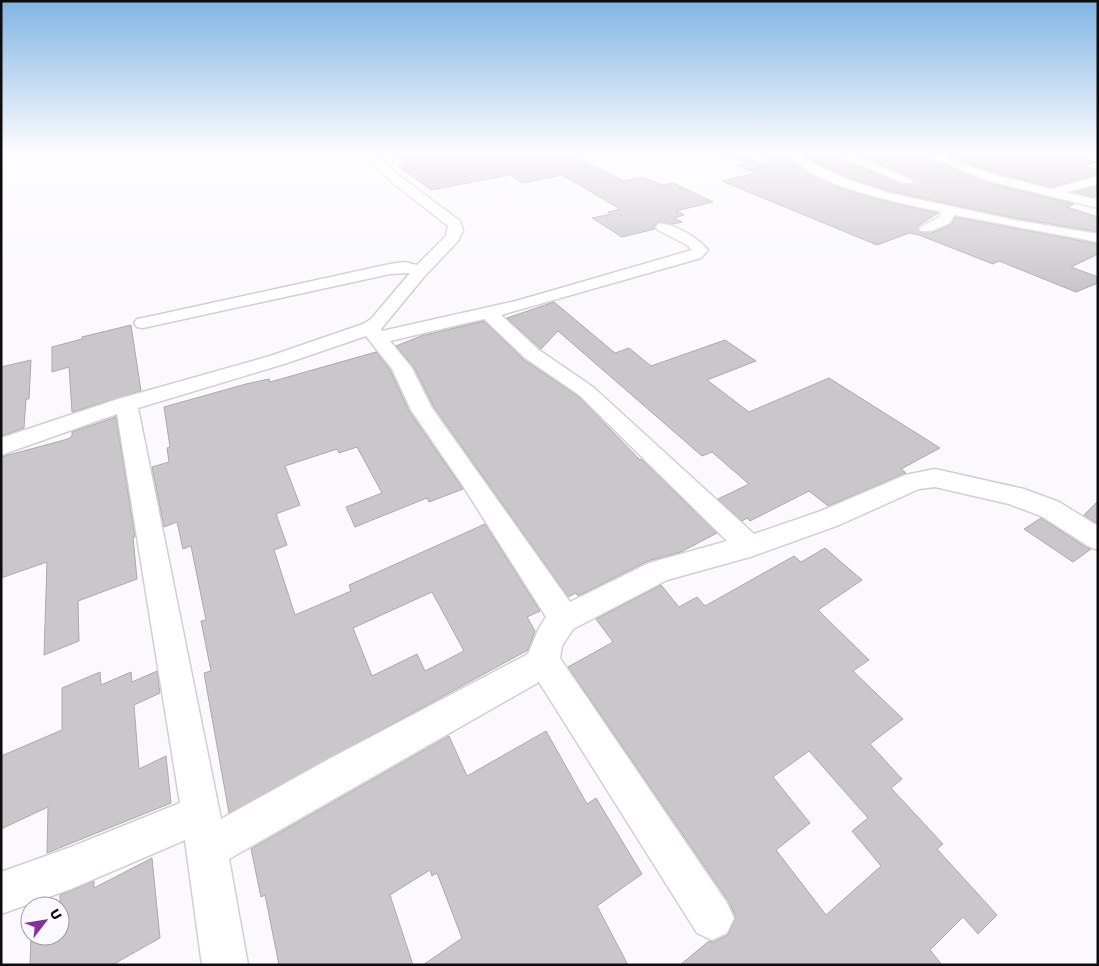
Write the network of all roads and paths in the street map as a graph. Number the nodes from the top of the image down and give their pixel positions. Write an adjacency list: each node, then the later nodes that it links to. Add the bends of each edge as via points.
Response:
1 (420, 197): 9 (street, via 455,224 456,231)
2 (891, 197): 5 (street)
3 (1070, 197): 4 (street)
4 (1098, 204)
5 (949, 210): 7 (street, via 945,220); 8 (street)
6 (663, 227): 10 (street, via 692,242 700,250 696,256)
7 (926, 228)
8 (1098, 238)
9 (421, 271): 11 (street, via 390,269); 12 (street, via 378,323)
10 (487, 312): 12 (street); 16 (street, via 532,354 586,391)
11 (143, 322)
12 (374, 333): 13 (street); 17 (street, via 402,368 422,410 470,477)
13 (126, 404): 14 (street); 19 (street)
14 (1, 447)
15 (1098, 539): 16 (street, via 1050,509 1016,496 935,478 914,481 830,518)
16 (750, 546): 17 (street, via 659,571)
17 (562, 620): 18 (street, via 552,633 543,654)
18 (544, 662): 19 (street, via 342,772); 21 (street)
19 (203, 832): 20 (street, via 71,868); 22 (street)
20 (1, 893)
21 (712, 918)
22 (225, 965)

